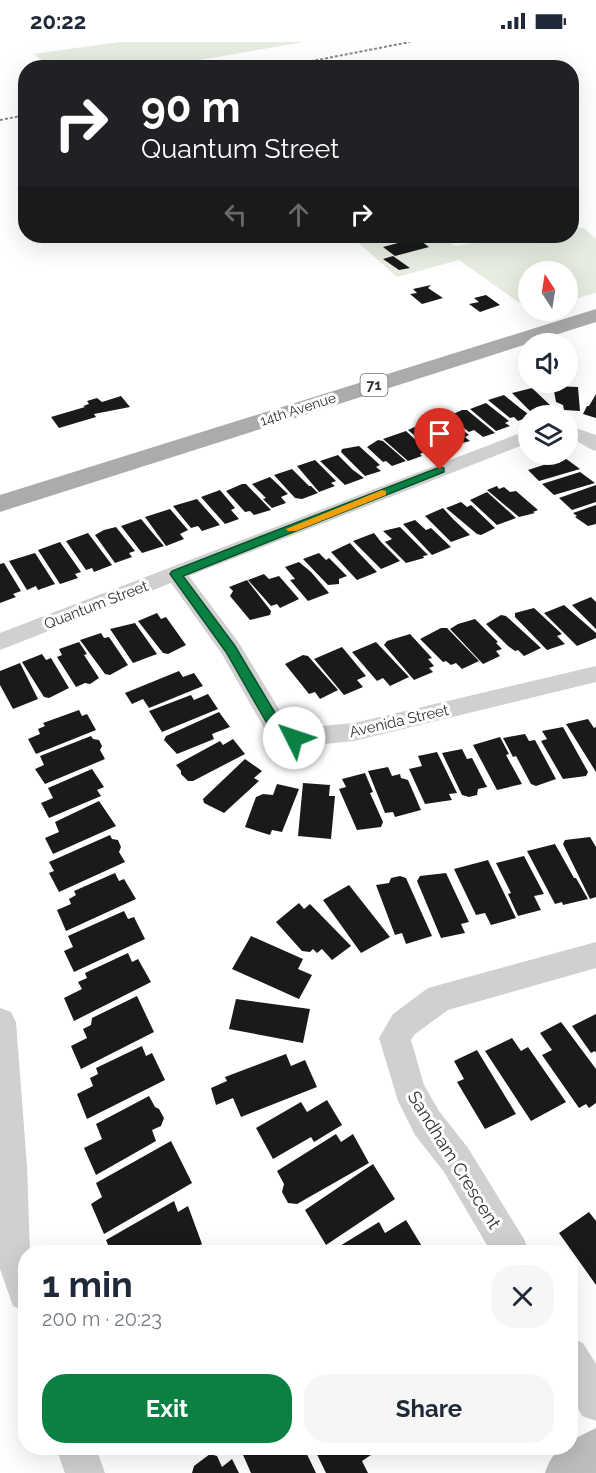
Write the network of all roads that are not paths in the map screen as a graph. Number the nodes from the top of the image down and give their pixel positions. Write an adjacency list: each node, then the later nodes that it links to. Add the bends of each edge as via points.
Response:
1 (596, 315): 5 (main road, 14th Avenue / 71)
2 (578, 434): 4 (street)
3 (518, 440): 6 (street, Quantum Street)
4 (596, 445)
5 (0, 504)
6 (176, 574): 7 (street, Quantum Street); 8 (street, Avenida Street, via 231,649 273,721 294,738 354,732)
7 (0, 642)
8 (596, 674)
9 (596, 955): 11 (street, Sandham Crescent, via 439,998 404,1024 395,1038 409,1090)
10 (0, 1022): 12 (street, via 10,1166)
11 (507, 1245)
12 (5, 1252): 13 (street)
13 (18, 1277)
14 (578, 1370): 15 (street)
15 (596, 1402)
16 (596, 1454): 19 (street)
17 (79, 1455): 18 (street)
18 (85, 1473)
19 (572, 1473)

